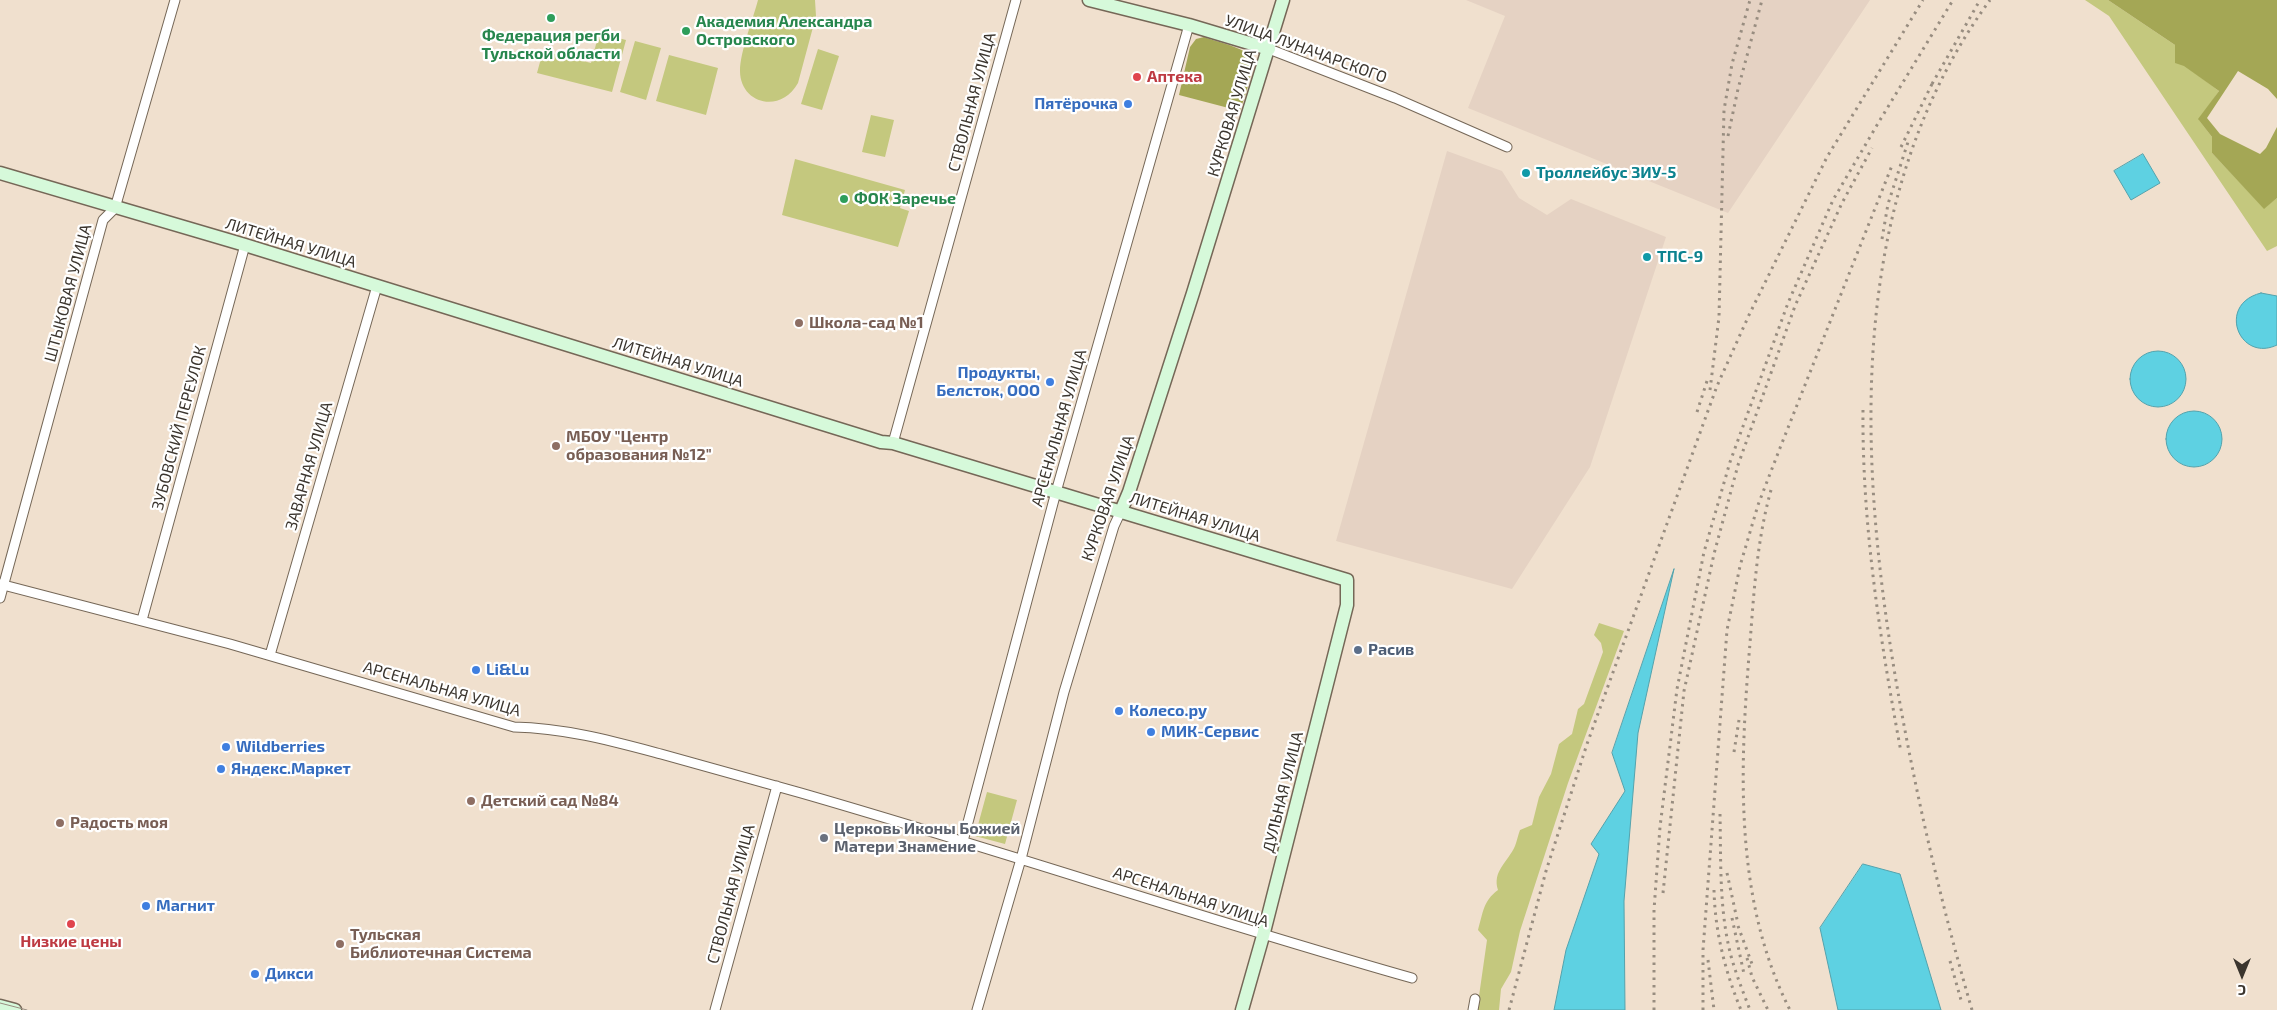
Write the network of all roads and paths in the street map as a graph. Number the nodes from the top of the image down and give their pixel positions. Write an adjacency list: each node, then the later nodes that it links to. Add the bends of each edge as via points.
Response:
1 (175, 0): 9 (street, ШТЫКОВАЯ УЛИЦА)
2 (1016, 0): 12 (street, СТВОЛЬНАЯ УЛИЦА)
3 (1089, 0): 5 (street, УЛИЦА ЛУНАЧАРСКОГО)
4 (1283, 0): 6 (street, КУРКОВАЯ УЛИЦА)
5 (1189, 25): 6 (street, УЛИЦА ЛУНАЧАРСКОГО); 13 (street, АРСЕНАЛЬНАЯ УЛИЦА)
6 (1269, 48): 7 (street, УЛИЦА ЛУНАЧАРСКОГО); 14 (street, КУРКОВАЯ УЛИЦА)
7 (1507, 147)
8 (0, 173): 9 (street, ЛИТЕЙНАЯ УЛИЦА)
9 (115, 208): 10 (street, ЛИТЕЙНАЯ УЛИЦА); 16 (street, ШТЫКОВАЯ УЛИЦА, via 103,220)
10 (245, 245): 11 (street, ЛИТЕЙНАЯ УЛИЦА); 18 (street, ЗУБОВСКИЙ ПЕРЕУЛОК)
11 (377, 286): 12 (street, ЛИТЕЙНАЯ УЛИЦА, via 881,442); 19 (street, ЗАВАРНАЯ УЛИЦА)
12 (893, 442): 13 (street, ЛИТЕЙНАЯ УЛИЦА)
13 (1056, 492): 14 (street, ЛИТЕЙНАЯ УЛИЦА); 21 (street, АРСЕНАЛЬНАЯ УЛИЦА)
14 (1121, 511): 15 (street, ЛИТЕЙНАЯ УЛИЦА); 22 (street, КУРКОВАЯ УЛИЦА, via 1064,692)
15 (1347, 580): 23 (street, ДУЛЬНАЯ УЛИЦА, via 1347,605)
16 (2, 584): 17 (street, ШТЫКОВАЯ УЛИЦА); 18 (street, АРСЕНАЛЬНАЯ УЛИЦА)
17 (0, 598)
18 (142, 620): 19 (street, АРСЕНАЛЬНАЯ УЛИЦА)
19 (270, 655): 20 (street, АРСЕНАЛЬНАЯ УЛИЦА, via 514,727 548,728 591,735)
20 (777, 786): 21 (street, АРСЕНАЛЬНАЯ УЛИЦА); 28 (street, СТВОЛЬНАЯ УЛИЦА)
21 (963, 841): 22 (street, АРСЕНАЛЬНАЯ УЛИЦА)
22 (1022, 859): 23 (street, АРСЕНАЛЬНАЯ УЛИЦА); 29 (street, КУРКОВАЯ УЛИЦА)
23 (1263, 936): 24 (street, АРСЕНАЛЬНАЯ УЛИЦА); 30 (street, ДУЛЬНАЯ УЛИЦА)
24 (1412, 978)
25 (1475, 999): 31 (street)
26 (0, 1006): 27 (street)
27 (14, 1010)
28 (715, 1010)
29 (977, 1010)
30 (1242, 1010)
31 (1473, 1010)

